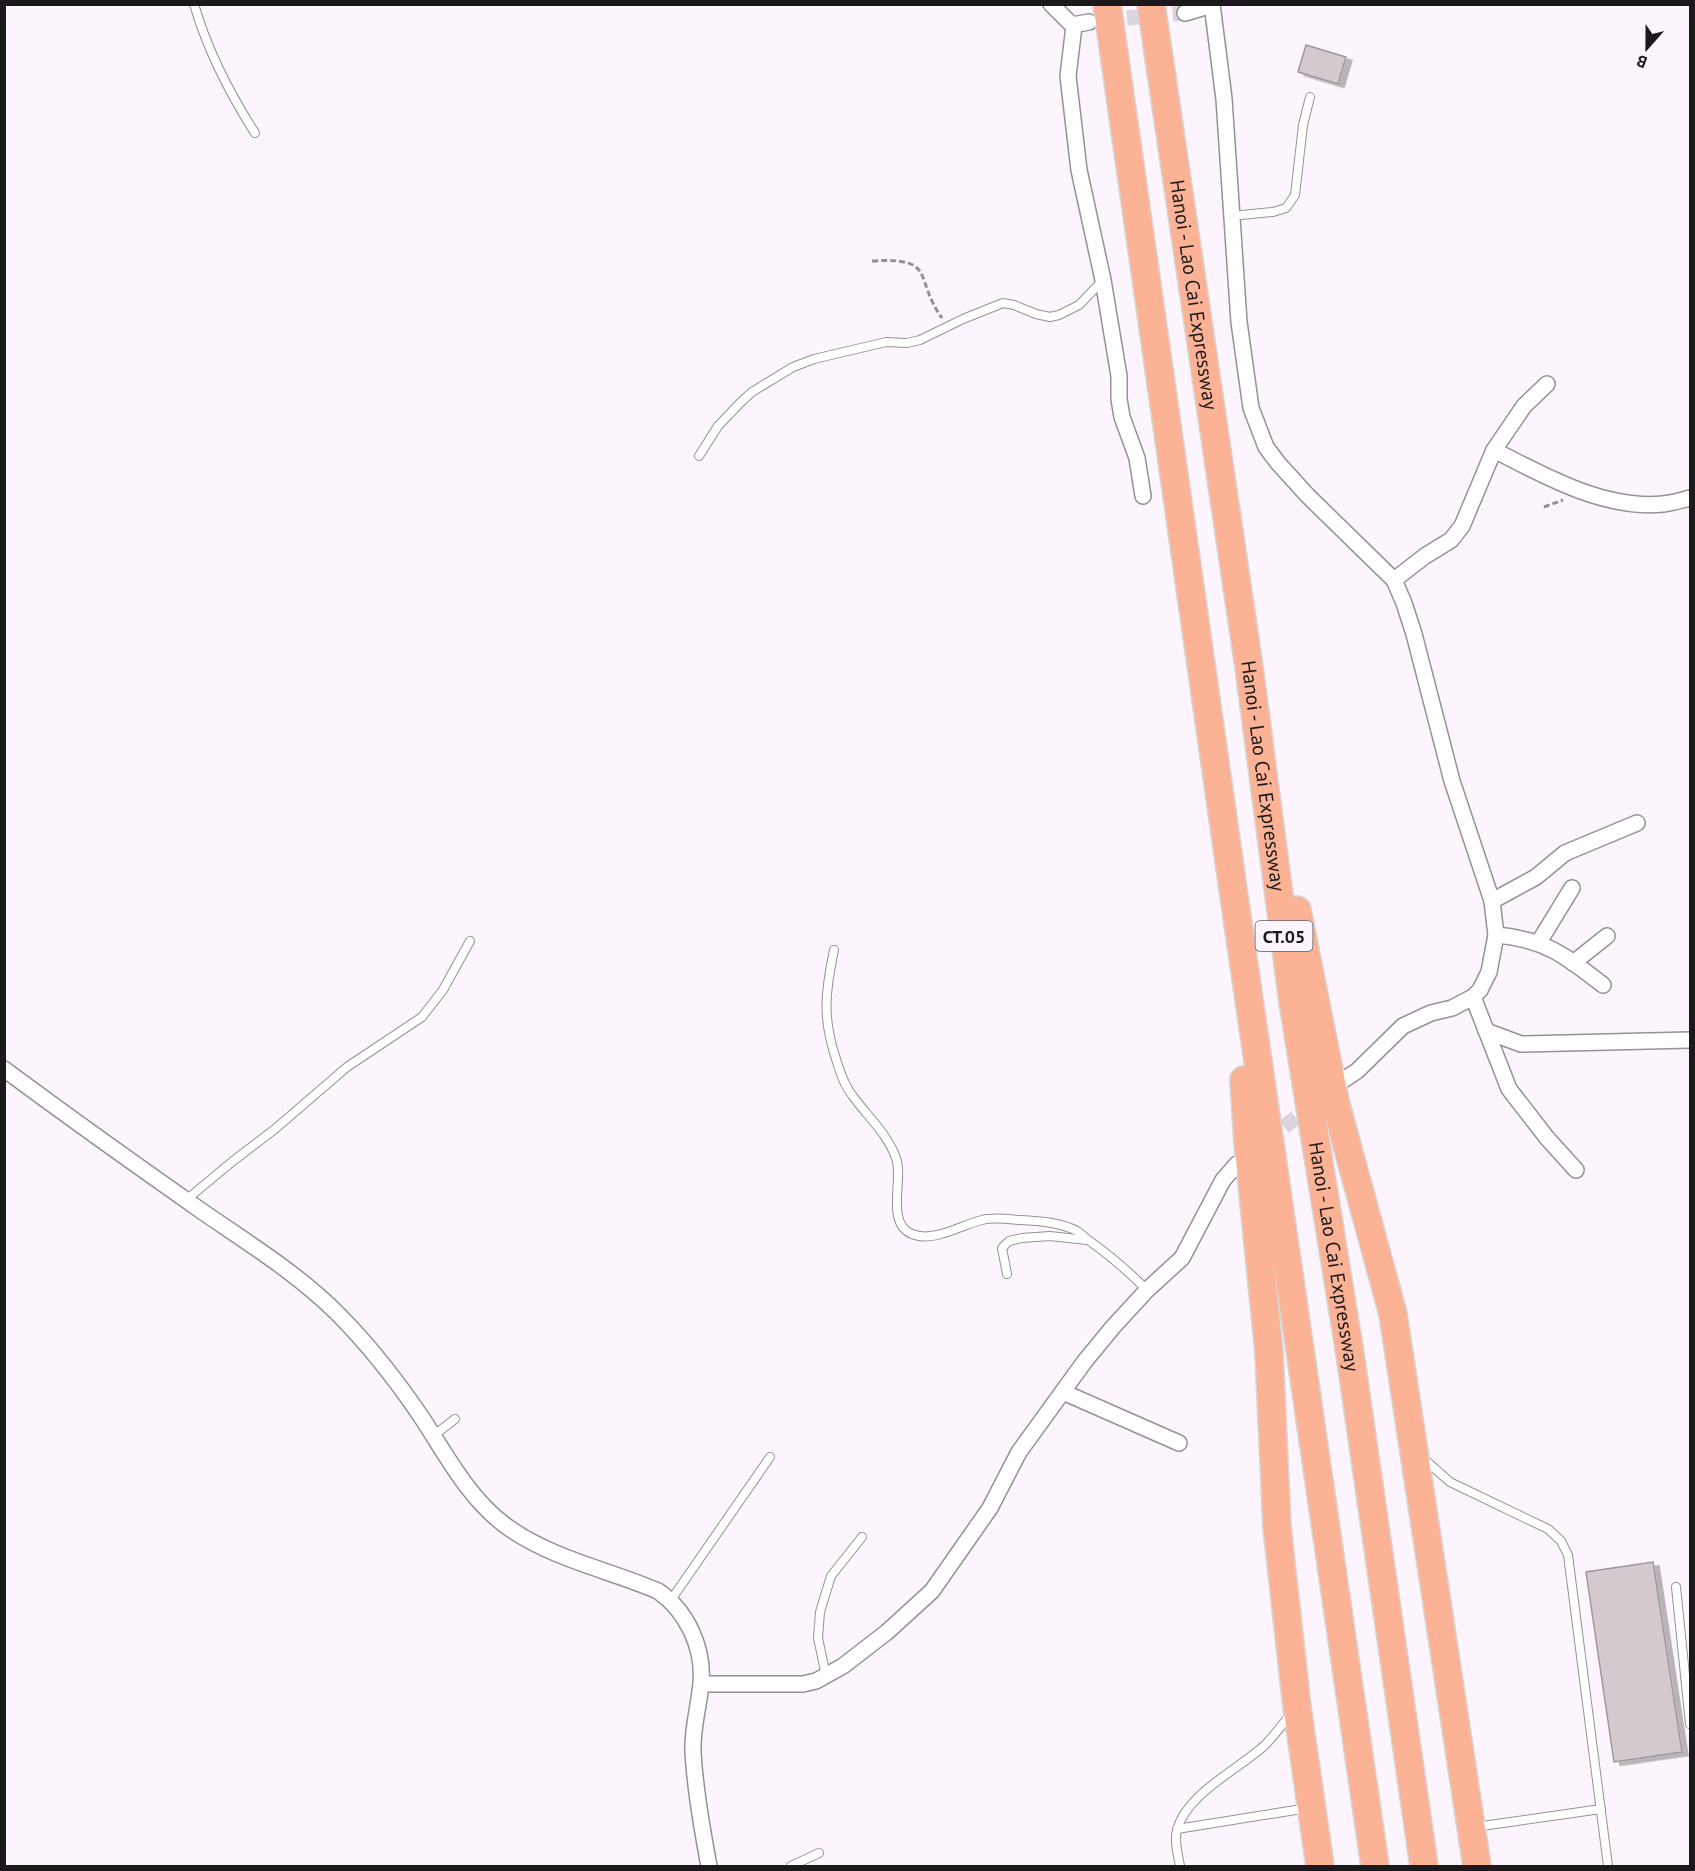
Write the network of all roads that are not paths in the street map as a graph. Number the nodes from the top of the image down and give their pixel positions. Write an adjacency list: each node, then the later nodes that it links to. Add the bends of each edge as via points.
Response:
1 (194, 4): 8 (lane, via 214,55)
2 (1051, 4): 6 (street)
3 (1151, 4): 17 (highway, Hanoi - Lao Cai Expressway / CT.05)
4 (1212, 5): 5 (street); 9 (street, via 1224,99)
5 (1185, 13)
6 (1090, 17): 10 (street, via 1068,76 1079,170); 20 (highway, CT.05)
7 (1310, 97): 9 (lane, via 1295,195 1286,208)
8 (255, 133)
9 (1232, 216): 16 (street, via 1239,322 1251,408 1266,447 1295,483)
10 (1103, 280): 13 (lane, via 1079,305 1059,315 1050,317 1003,303 920,340 886,342 814,358 793,367 746,398 718,426); 14 (street, via 1122,417 1137,458)
11 (1547, 384): 12 (street, via 1524,406)
12 (1494, 450): 15 (street, via 1566,486 1611,499 1663,504); 16 (street, via 1462,526 1451,540)
13 (699, 456)
14 (1143, 496)
15 (1690, 498)
16 (1394, 580): 21 (street, via 1414,634 1452,781)
17 (1249, 667): 44 (highway, via 1336,1105 1393,1314); 63 (highway, Hanoi - Lao Cai Expressway / CT.05, via 1293,1002 1350,1354)
18 (1637, 823): 21 (street, via 1565,853 1536,877)
19 (1572, 888): 25 (street)
20 (1234, 896): 51 (highway, via 1248,1144 1269,1352 1277,1527); 62 (highway, CT.05)
21 (1492, 901): 22 (street)
22 (1496, 935): 25 (street); 29 (street, via 1489,972)
23 (1607, 936): 27 (street)
24 (470, 941): 36 (lane, via 443,990 422,1017 347,1067)
25 (1539, 942): 27 (street)
26 (834, 950): 37 (lane, via 826,1011 832,1046 844,1083 887,1138 898,1161 897,1207 905,1230 920,1236 936,1235 985,1219 1003,1218 1042,1221 1077,1231)
27 (1573, 963): 28 (street)
28 (1603, 985)
29 (1473, 997): 30 (street); 33 (street, via 1403,1026)
30 (1486, 1031): 31 (street, via 1521,1044); 35 (street, via 1509,1089)
31 (1690, 1040)
32 (4, 1069): 36 (street)
33 (1342, 1081)
34 (1237, 1164): 39 (street, via 1223,1180 1182,1258)
35 (1576, 1170)
36 (186, 1200): 42 (street, via 336,1312 397,1384)
37 (1088, 1240): 38 (lane, via 1050,1236 1009,1241 1002,1248); 39 (lane, via 1118,1261)
38 (1007, 1274)
39 (1147, 1290): 40 (street, via 1092,1352)
40 (1063, 1392): 43 (street); 49 (street, via 1019,1452 990,1508 932,1591 887,1632)
41 (455, 1419): 42 (lane)
42 (433, 1436): 48 (street, via 475,1495 507,1526 549,1550 635,1581)
43 (1179, 1443)
44 (1415, 1449): 54 (lane, via 1450,1482 1548,1529 1561,1540 1568,1555); 55 (highway)
45 (770, 1457): 48 (lane)
46 (862, 1537): 49 (lane, via 831,1576 820,1612 818,1638)
47 (1676, 1587): 52 (lane)
48 (671, 1600): 50 (street, via 695,1641)
49 (826, 1676): 50 (street, via 802,1684)
50 (701, 1684): 58 (street, via 693,1752)
51 (1297, 1707): 53 (highway); 56 (lane, via 1266,1743 1196,1799)
52 (1690, 1724)
53 (1311, 1807): 56 (lane); 61 (highway)
54 (1601, 1809): 55 (lane); 65 (lane)
55 (1471, 1828): 64 (highway)
56 (1177, 1829): 60 (lane)
57 (819, 1853): 59 (lane)
58 (709, 1866)
59 (791, 1866)
60 (1180, 1866)
61 (1320, 1866)
62 (1375, 1866)
63 (1424, 1866)
64 (1477, 1866)
65 (1608, 1866)

